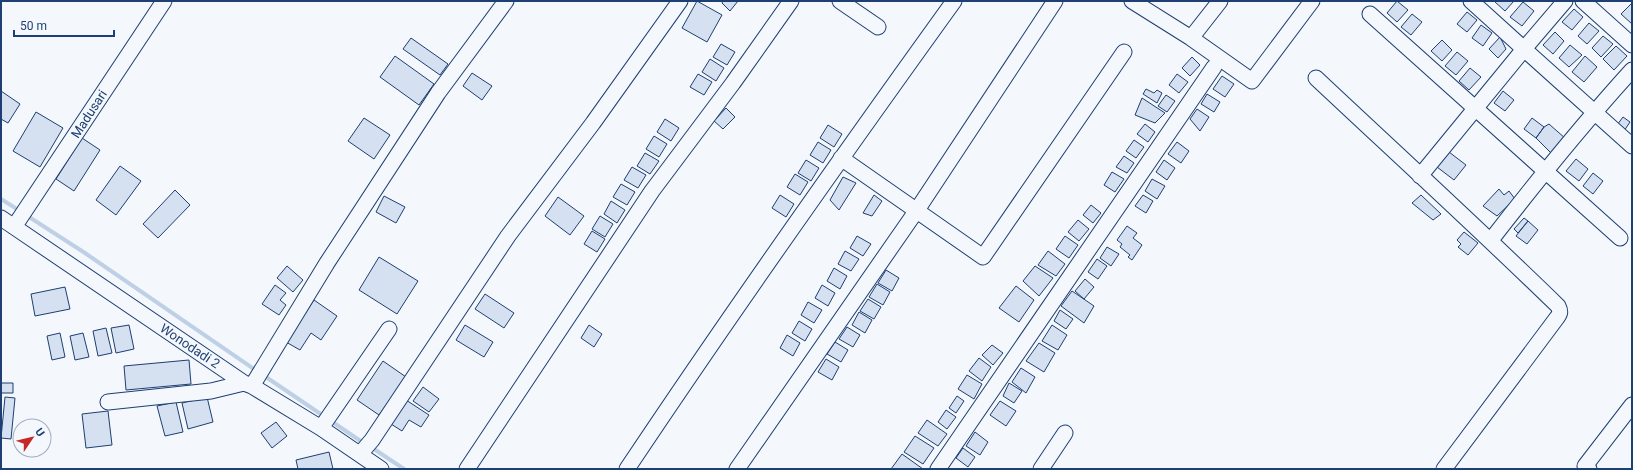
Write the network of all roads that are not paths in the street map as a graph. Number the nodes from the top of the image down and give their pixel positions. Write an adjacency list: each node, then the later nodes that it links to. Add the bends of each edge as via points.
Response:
1 (164, 1): 31 (street, Madusari)
2 (506, 1): 35 (street, via 438,93)
3 (680, 1): 40 (street, via 508,236)
4 (791, 1): 42 (street, via 652,191)
5 (840, 1): 15 (street)
6 (954, 1): 26 (street)
7 (1055, 1): 29 (street)
8 (1132, 1): 16 (street)
9 (1220, 1): 16 (street)
10 (1312, 1): 16 (street, via 1252,81)
11 (1471, 1): 18 (street)
12 (1565, 1): 18 (street)
13 (1583, 1): 17 (street)
14 (1370, 14): 23 (street)
15 (878, 27)
16 (1191, 38)
17 (1632, 45)
18 (1524, 48): 23 (street); 24 (street)
19 (1124, 52): 29 (street, via 983,256)
20 (1214, 67): 45 (street)
21 (1632, 70): 24 (street)
22 (1316, 78): 28 (street)
23 (1475, 109): 27 (street); 28 (street)
24 (1594, 112): 25 (street); 27 (street)
25 (1632, 146)
26 (841, 158): 29 (street); 43 (street)
27 (1545, 171): 32 (street); 33 (street)
28 (1420, 176): 33 (street)
29 (916, 210): 44 (street)
30 (1, 218): 31 (street, Wonodadi 2)
31 (15, 226): 35 (street, Wonodadi 2)
32 (1620, 238)
33 (1491, 240): 47 (street, via 1558,306 1560,315)
34 (389, 329): 38 (street)
35 (253, 379): 36 (street, via 211,391); 38 (street, Wonodadi 2)
36 (108, 402)
37 (1632, 405): 48 (street, via 1585,466)
38 (326, 421): 40 (street, Wonodadi 2)
39 (1065, 434): 46 (street)
40 (366, 447): 41 (street, Wonodadi 2)
41 (381, 469)
42 (467, 469)
43 (628, 469)
44 (737, 469)
45 (938, 469)
46 (1041, 469)
47 (1444, 469)
48 (1589, 469)

